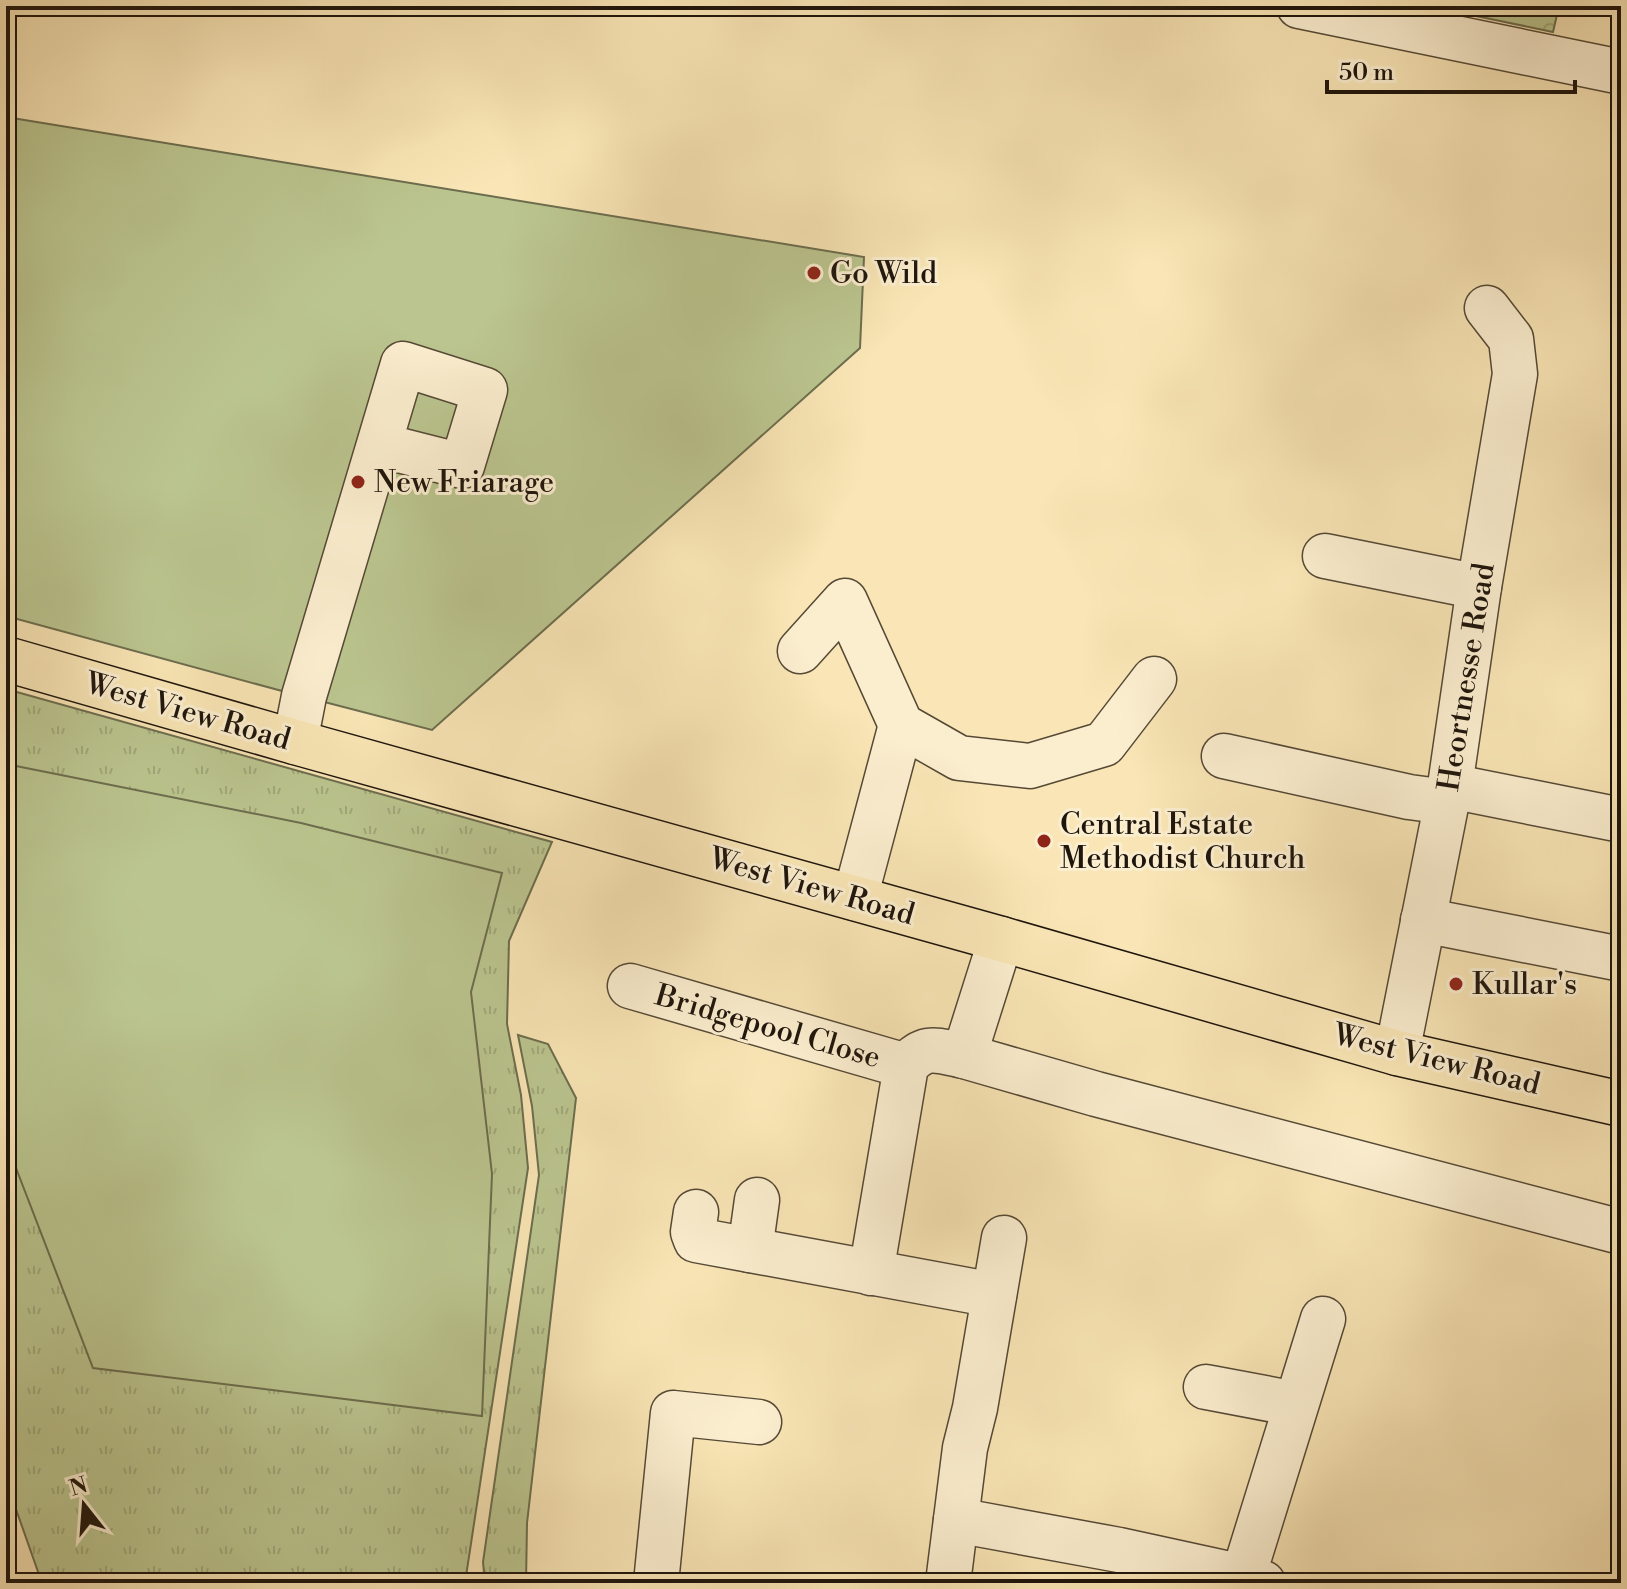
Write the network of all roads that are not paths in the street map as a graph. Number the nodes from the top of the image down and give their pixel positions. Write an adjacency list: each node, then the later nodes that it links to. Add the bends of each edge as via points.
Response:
1 (1299, 6): 2 (street)
2 (1621, 72)
3 (1487, 308): 6 (street, Heortnesse Road, via 1511,339 1515,374)
4 (379, 445): 11 (street)
5 (1325, 556): 6 (street)
6 (1479, 587): 13 (street, Heortnesse Road)
7 (800, 651): 10 (street, via 845,601)
8 (6, 659): 11 (main road, West View Road)
9 (1154, 679): 10 (street, via 1104,744 1030,766 959,758)
10 (901, 725): 15 (street)
11 (295, 742): 15 (main road, West View Road)
12 (1224, 756): 13 (street, via 1409,797)
13 (1448, 794): 14 (street); 16 (street, Heortnesse Road)
14 (1621, 820)
15 (855, 898): 17 (main road, West View Road)
16 (1423, 920): 18 (street); 20 (street, Heortnesse Road)
17 (1001, 939): 20 (main road, West View Road); 21 (street)
18 (1621, 959)
19 (630, 986): 22 (street, Bridgepool Close)
20 (1397, 1053): 23 (main road, West View Road)
21 (964, 1056): 22 (street, Bridgepool Close, via 930,1050); 26 (street, Bridgepool Close)
22 (906, 1066): 29 (street, Bridgepool Close)
23 (1621, 1104)
24 (757, 1200): 28 (street)
25 (696, 1212): 28 (street, via 696,1240)
26 (1621, 1232)
27 (1004, 1238): 30 (street)
28 (750, 1250): 29 (street)
29 (871, 1273): 30 (street)
30 (994, 1295): 35 (street)
31 (1323, 1319): 33 (street)
32 (1206, 1387): 33 (street)
33 (1296, 1404): 36 (street)
34 (759, 1422): 37 (street, via 673,1413)
35 (956, 1520): 36 (street); 38 (street)
36 (1253, 1580)
37 (656, 1583)
38 (948, 1583)

